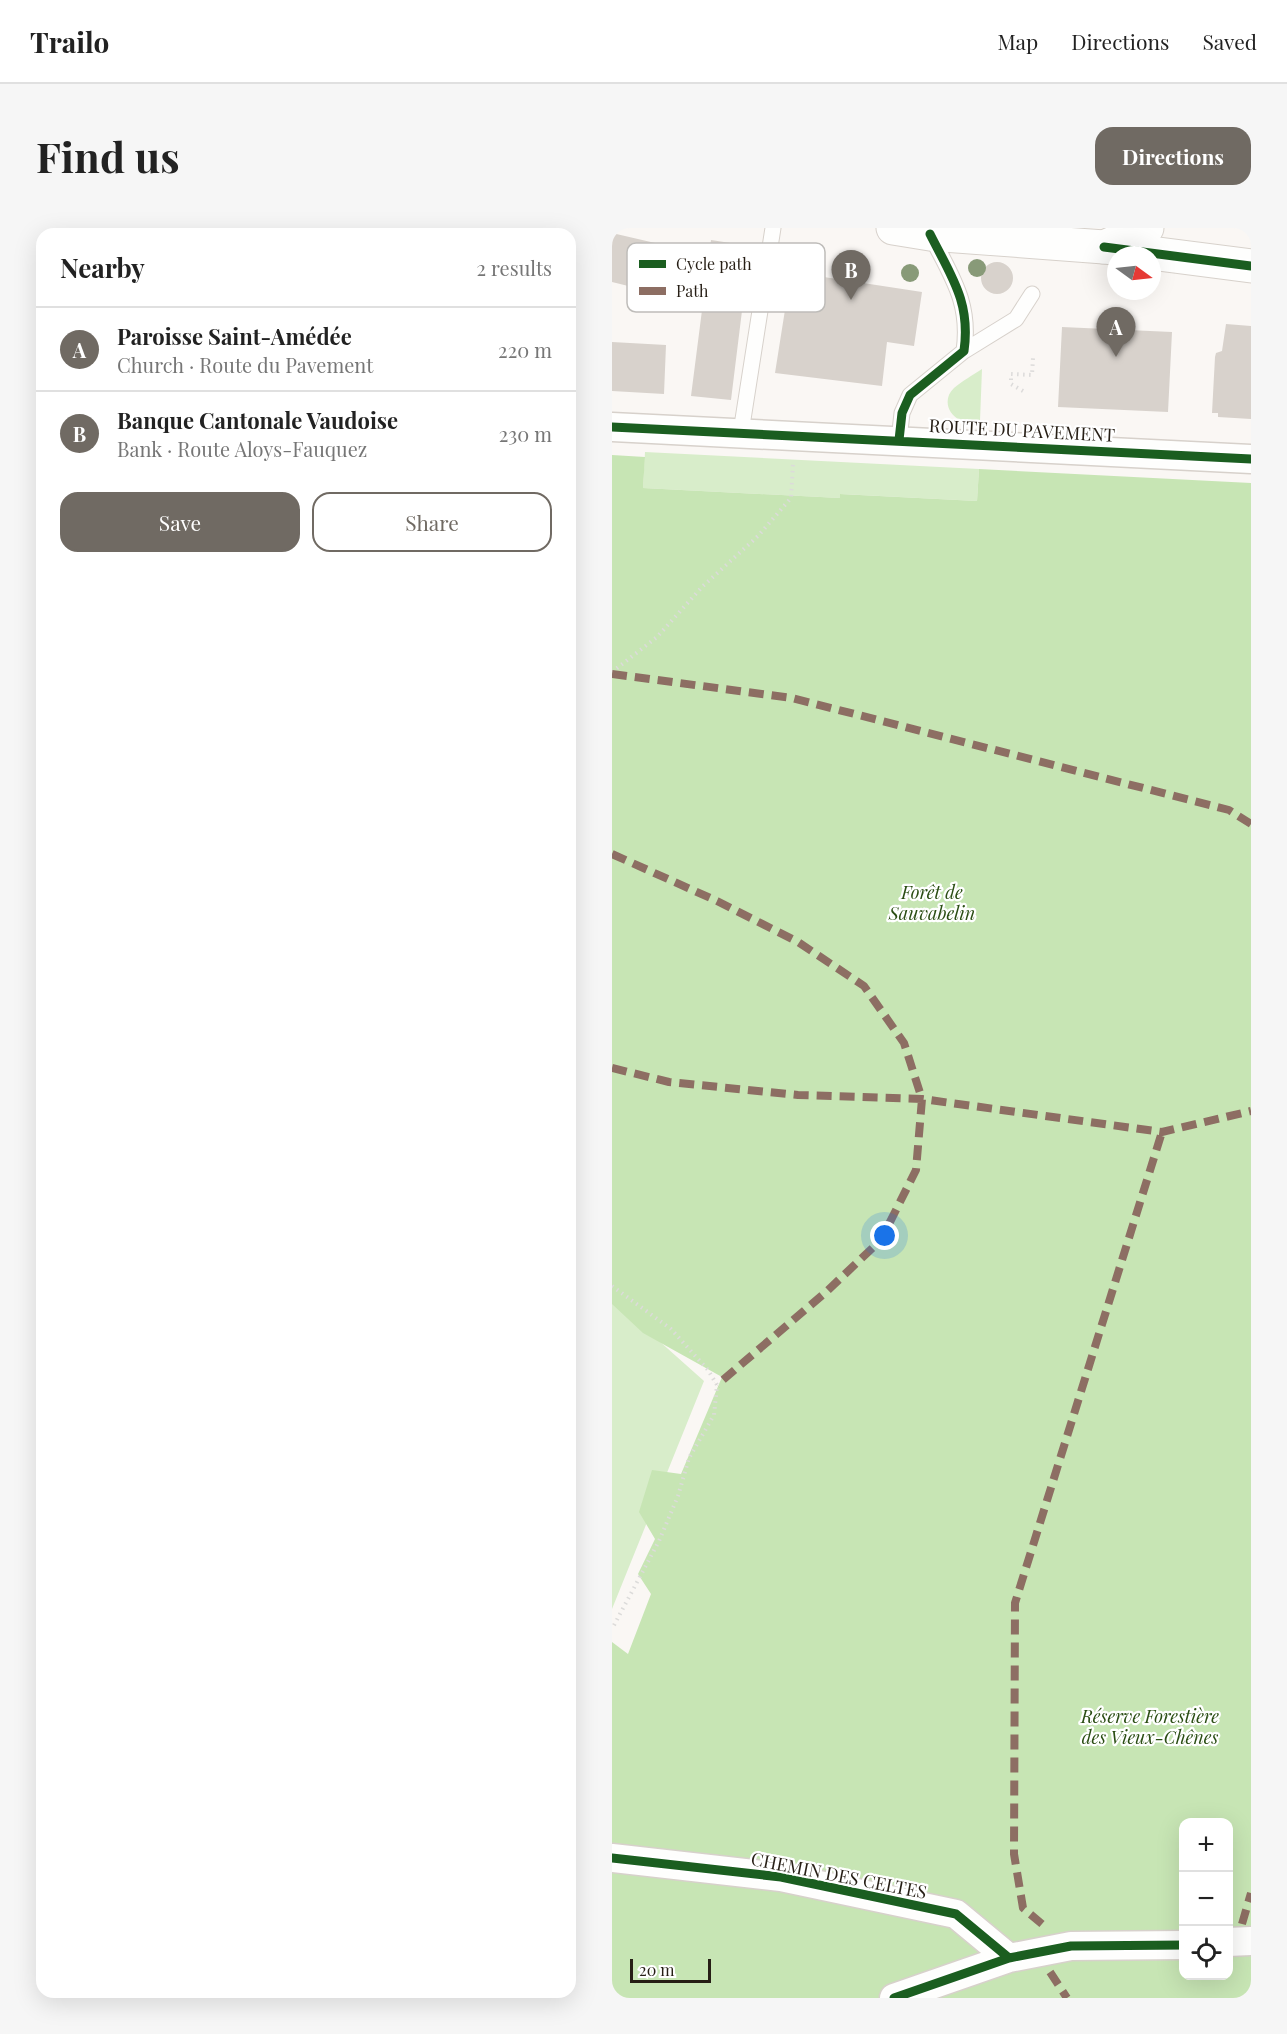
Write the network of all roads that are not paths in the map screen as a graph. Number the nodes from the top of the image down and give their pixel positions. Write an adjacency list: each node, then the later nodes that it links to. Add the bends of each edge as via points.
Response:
1 (773, 228): 5 (lane)
2 (892, 228): 4 (main road)
3 (1147, 228): 6 (main road)
4 (930, 234): 6 (main road); 10 (lane, via 963,305)
5 (771, 243)
6 (1104, 248): 7 (main road)
7 (1251, 266)
8 (1032, 294): 10 (lane, via 1016,319)
9 (760, 312): 12 (lane)
10 (964, 351): 13 (lane, via 910,395 902,413)
11 (612, 427): 12 (street, ROUTE DU PAVEMENT)
12 (741, 432): 13 (street, ROUTE DU PAVEMENT)
13 (898, 440): 14 (street, ROUTE DU PAVEMENT)
14 (1251, 459)
15 (612, 1858): 19 (street, CHEMIN DES CELTES, via 781,1877 956,1914)
16 (1251, 1941): 17 (street)
17 (1233, 1942)
18 (1179, 1945): 19 (street, via 1071,1946)
19 (1009, 1958): 20 (street)
20 (894, 1998)

